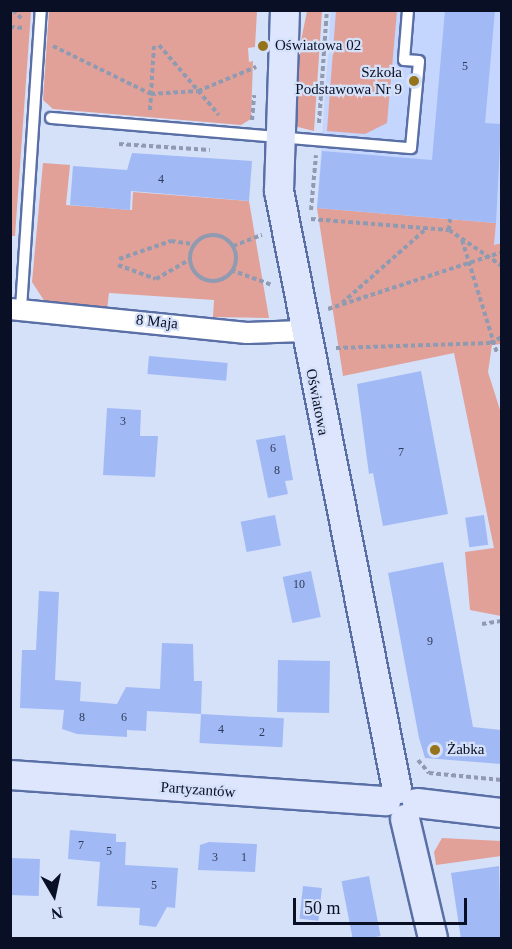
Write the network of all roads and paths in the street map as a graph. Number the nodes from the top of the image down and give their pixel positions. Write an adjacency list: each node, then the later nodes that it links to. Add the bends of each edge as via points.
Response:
1 (41, 10): 5 (lane)
2 (285, 10): 15 (street, Oświatowa)
3 (327, 10): 16 (path)
4 (408, 10): 16 (lane, via 404,60 420,61 411,148)
5 (39, 35): 11 (path); 39 (lane)
6 (256, 55): 7 (path)
7 (256, 67): 8 (path); 10 (path)
8 (255, 77)
9 (254, 88): 14 (path, via 253,120)
10 (198, 91): 11 (path); 11 (path, via 156,45); 14 (path)
11 (151, 94): 13 (path)
12 (51, 117): 13 (lane)
13 (149, 125): 14 (lane)
14 (232, 130): 15 (lane)
15 (278, 137): 16 (lane); 40 (street, Oświatowa, via 279,191)
16 (317, 141): 19 (path)
17 (119, 144): 18 (path)
18 (216, 151)
19 (310, 219): 21 (path); 22 (path)
20 (450, 219): 23 (path)
21 (309, 228)
22 (427, 228): 23 (path); 38 (path)
23 (449, 230): 25 (path)
24 (262, 236): 27 (path)
25 (462, 239): 29 (path); 32 (path)
26 (193, 244): 27 (path, via 212,237); 30 (path, via 171,241); 31 (path)
27 (233, 246): 35 (path)
28 (501, 252): 29 (path)
29 (484, 258): 32 (path); 34 (path)
30 (119, 259)
31 (189, 260): 33 (path, via 156,279); 35 (path, via 206,280 224,279)
32 (472, 262): 38 (path); 42 (path)
33 (118, 265)
34 (501, 266)
35 (231, 270): 36 (path)
36 (272, 285)
37 (320, 301): 38 (path, via 322,312)
38 (339, 306)
39 (16, 308): 40 (street, 8 Maja, via 247,333)
40 (303, 331): 50 (street, Oświatowa)
41 (501, 337): 42 (path)
42 (495, 340): 43 (path); 44 (path, via 328,348)
43 (497, 353)
44 (330, 357)
45 (501, 621): 46 (path)
46 (482, 624)
47 (416, 752): 49 (path, via 429,772)
48 (10, 776): 50 (street, Partyzantów)
49 (501, 780)
50 (401, 803): 51 (street, Partyzantów); 52 (street, Oświatowa)
51 (501, 813)
52 (432, 939)

